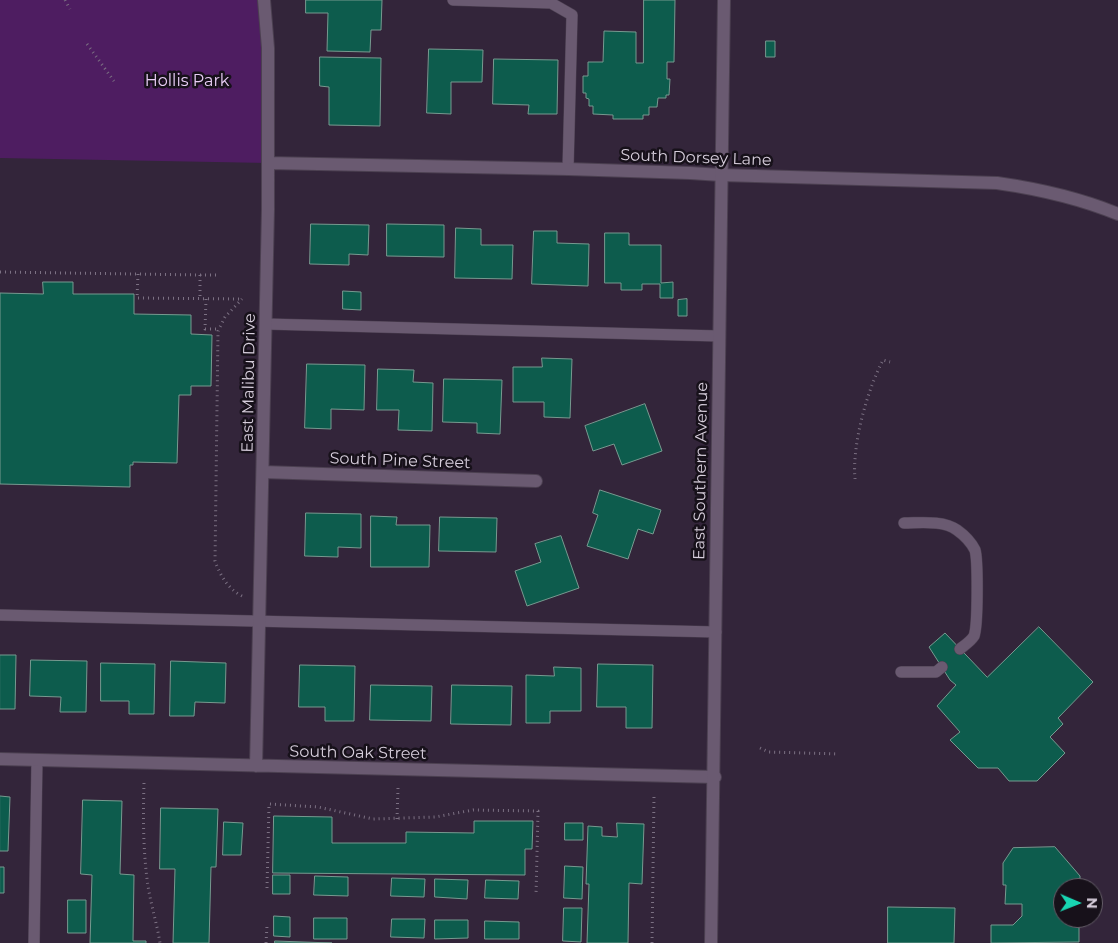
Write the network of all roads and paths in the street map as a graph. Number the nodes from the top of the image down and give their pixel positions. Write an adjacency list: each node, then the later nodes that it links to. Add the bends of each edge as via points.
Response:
1 (65, 0): 5 (path)
2 (264, 0): 8 (street, East Malibu Drive, via 268,48)
3 (453, 0): 9 (lane, via 551,3 572,16)
4 (724, 0): 10 (street, East Southern Avenue)
5 (70, 9)
6 (87, 44): 7 (path)
7 (114, 81)
8 (268, 163): 9 (street, South Dorsey Lane); 18 (street, East Malibu Drive)
9 (568, 169): 10 (street, South Dorsey Lane)
10 (721, 175): 11 (street, South Dorsey Lane, via 997,183 1062,195); 20 (street, East Southern Avenue)
11 (1118, 214)
12 (0, 272): 13 (path)
13 (138, 274): 14 (path); 16 (path, via 137,298)
14 (200, 275): 15 (path); 16 (path)
15 (220, 275)
16 (200, 299): 17 (path)
17 (206, 299): 19 (path, via 205,329); 19 (path, via 242,299 225,317)
18 (266, 324): 20 (lane); 22 (street, East Malibu Drive)
19 (219, 329): 26 (path, via 215,561 228,585)
20 (719, 336): 29 (street, East Southern Avenue)
21 (890, 362): 23 (path, via 883,360 874,377 858,436)
22 (263, 472): 24 (street, South Pine Street); 28 (street, East Malibu Drive)
23 (855, 479)
24 (536, 482)
25 (904, 523): 30 (lane, via 949,526 974,548 977,562 976,626 973,637)
26 (242, 596)
27 (0, 615): 28 (lane)
28 (259, 620): 29 (lane); 37 (street, East Malibu Drive)
29 (716, 632): 38 (street, East Southern Avenue)
30 (960, 649)
31 (942, 667): 32 (lane, via 936,672)
32 (901, 672)
33 (760, 748): 34 (path, via 769,752)
34 (839, 754)
35 (0, 760): 36 (street, South Oak Street)
36 (37, 760): 37 (street, South Oak Street); 46 (lane)
37 (256, 766): 38 (street, South Oak Street)
38 (714, 777): 50 (street, East Southern Avenue)
39 (144, 783): 47 (path, via 145,858)
40 (398, 788): 42 (path)
41 (654, 796): 49 (path)
42 (397, 819): 43 (path, via 373,819 318,806 269,804); 44 (path, via 435,818 473,810 538,811)
43 (267, 888)
44 (536, 895)
45 (267, 926): 48 (path)
46 (34, 943)
47 (160, 943)
48 (266, 943)
49 (652, 943)
50 (711, 943)

